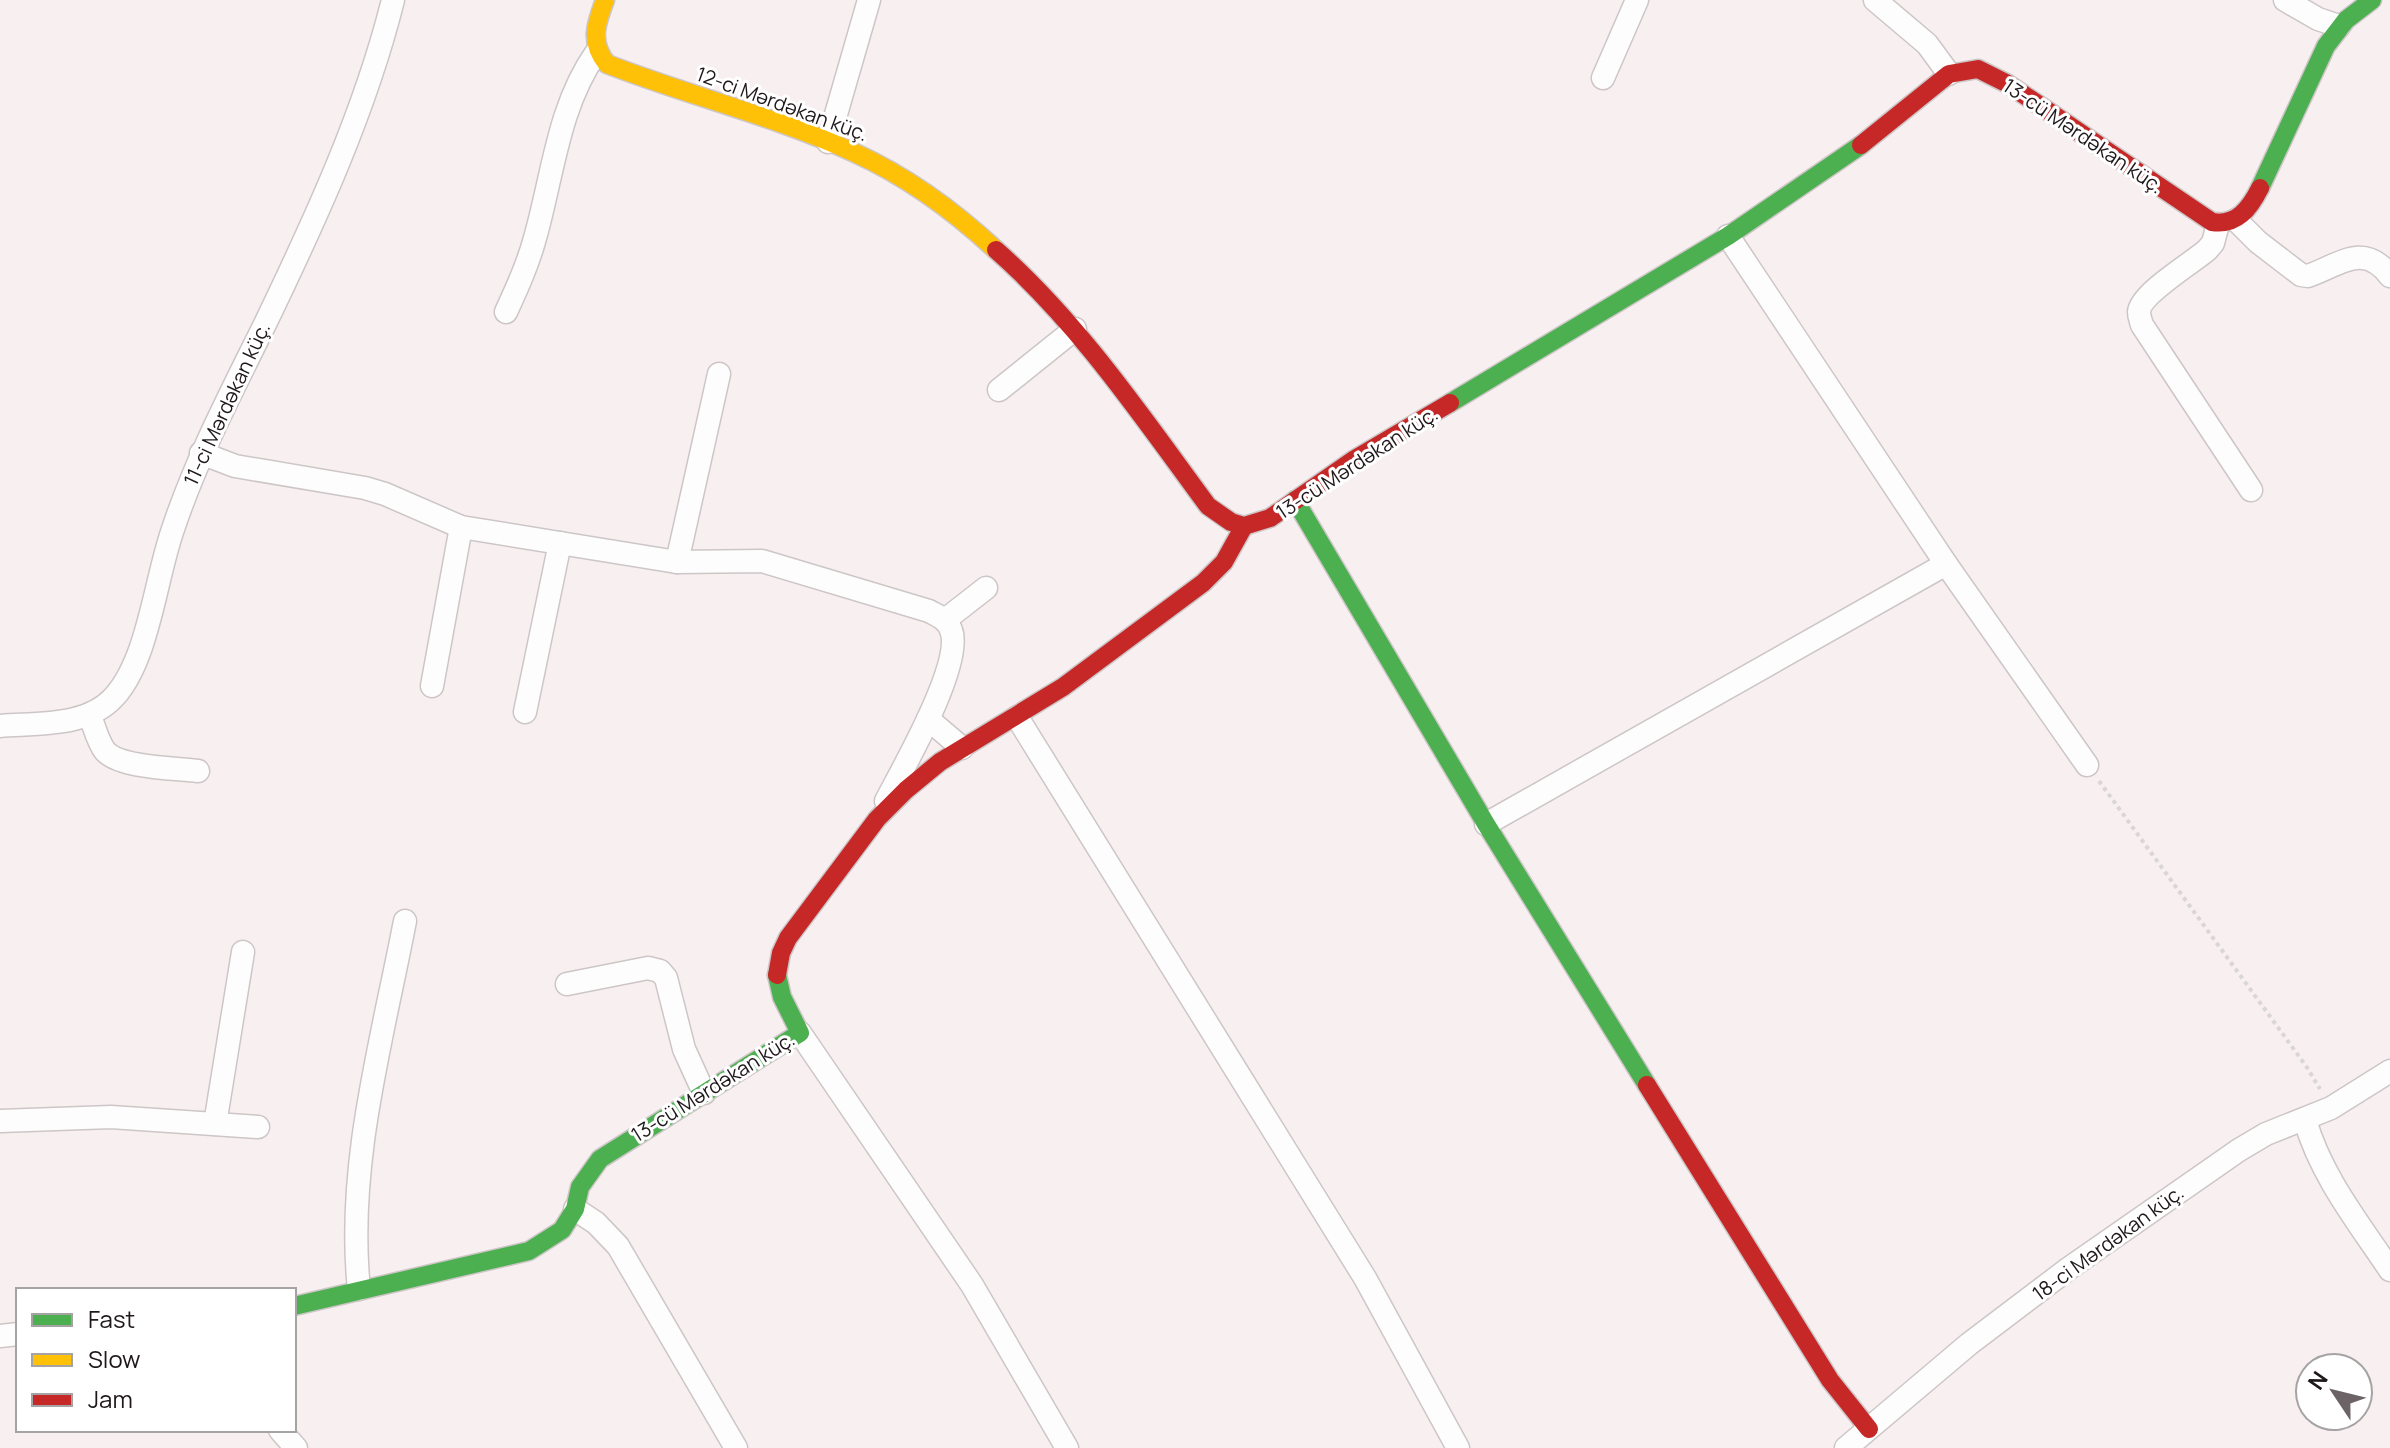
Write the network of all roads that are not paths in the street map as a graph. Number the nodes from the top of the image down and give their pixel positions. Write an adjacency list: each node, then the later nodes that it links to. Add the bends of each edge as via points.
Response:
1 (393, 0): 20 (street, 11-ci Mərdəkan küç., via 342,155)
2 (605, 0): 9 (street, via 596,26)
3 (869, 0): 12 (street)
4 (1637, 0): 11 (street)
5 (1875, 0): 10 (street, via 1927,44)
6 (2285, 0): 8 (street)
7 (2372, 0): 8 (street)
8 (2339, 26): 13 (street, via 2259,191)
9 (596, 53): 12 (street, 12-ci Mərdəkan küç., via 621,70); 16 (street, via 575,89 535,238)
10 (1949, 74): 13 (street, 13-cü Mərdəkan küç., via 1978,69 1990,73 2205,218); 14 (street, 13-cü Mərdəkan küç., via 1856,149)
11 (1603, 78)
12 (828, 142): 17 (street, 12-ci Mərdəkan küç., via 884,167 955,215 1022,272)
13 (2227, 222): 15 (street, via 2301,275 2358,257 2375,260); 21 (street, via 2207,250 2152,292 2139,312 2142,325)
14 (1728, 236): 22 (street, 13-cü Mərdəkan küç.); 27 (street)
15 (2390, 276)
16 (506, 312)
17 (1075, 329): 19 (street); 23 (street, 12-ci Mərdəkan küç., via 1208,506)
18 (719, 374): 26 (street)
19 (999, 390)
20 (201, 453): 24 (street, via 235,466 365,488); 32 (street, 11-ci Mərdəkan küç., via 164,557 133,671 112,700)
21 (2251, 490)
22 (1295, 500): 23 (street, 13-cü Mərdəkan küç., via 1270,518); 40 (street)
23 (1244, 526): 33 (street, 13-cü Mərdəkan küç., via 1224,562 1203,583)
24 (461, 527): 25 (street); 30 (street)
25 (560, 543): 26 (street); 31 (street)
26 (677, 562): 29 (street, via 762,561)
27 (1946, 564): 37 (street); 40 (street)
28 (986, 588): 29 (street)
29 (945, 620): 34 (street, via 954,650)
30 (432, 686)
31 (525, 712)
32 (90, 716): 35 (street); 38 (street, via 104,750 114,757)
33 (1017, 717): 36 (street, 13-cü Mərdəkan küç.); 60 (street, via 1365,1278)
34 (928, 719): 36 (street); 39 (street)
35 (0, 726)
36 (962, 748): 39 (street, 13-cü Mərdəkan küç.)
37 (2087, 765)
38 (198, 771)
39 (877, 819): 44 (street, 13-cü Mərdəkan küç., via 779,956 779,987)
40 (1486, 824): 55 (street, via 1830,1380)
41 (405, 921): 53 (street, via 366,1123 355,1248)
42 (243, 952): 49 (street)
43 (567, 984): 46 (street, via 648,968 660,971)
44 (800, 1033): 46 (street, 13-cü Mərdəkan küç.); 59 (street, via 972,1285)
45 (2390, 1071): 47 (street, 18-ci Mərdəkan küç.)
46 (704, 1093): 51 (street, 13-cü Mərdəkan küç., via 600,1159 580,1187)
47 (2305, 1120): 52 (street, via 2326,1174); 55 (street, 18-ci Mərdəkan küç., via 2239,1150 2068,1269)
48 (0, 1121): 49 (street, via 111,1117)
49 (215, 1124): 50 (street)
50 (258, 1127)
51 (575, 1209): 53 (street, 13-cü Mərdəkan küç., via 562,1230 529,1251); 58 (street, via 618,1246)
52 (2390, 1270)
53 (359, 1289): 54 (street, 13-cü Mərdəkan küç.)
54 (296, 1305)
55 (1869, 1429): 61 (street, 18-ci Mərdəkan küç.)
56 (282, 1432): 57 (street)
57 (296, 1448)
58 (736, 1448)
59 (1067, 1448)
60 (1458, 1448)
61 (1846, 1448)

